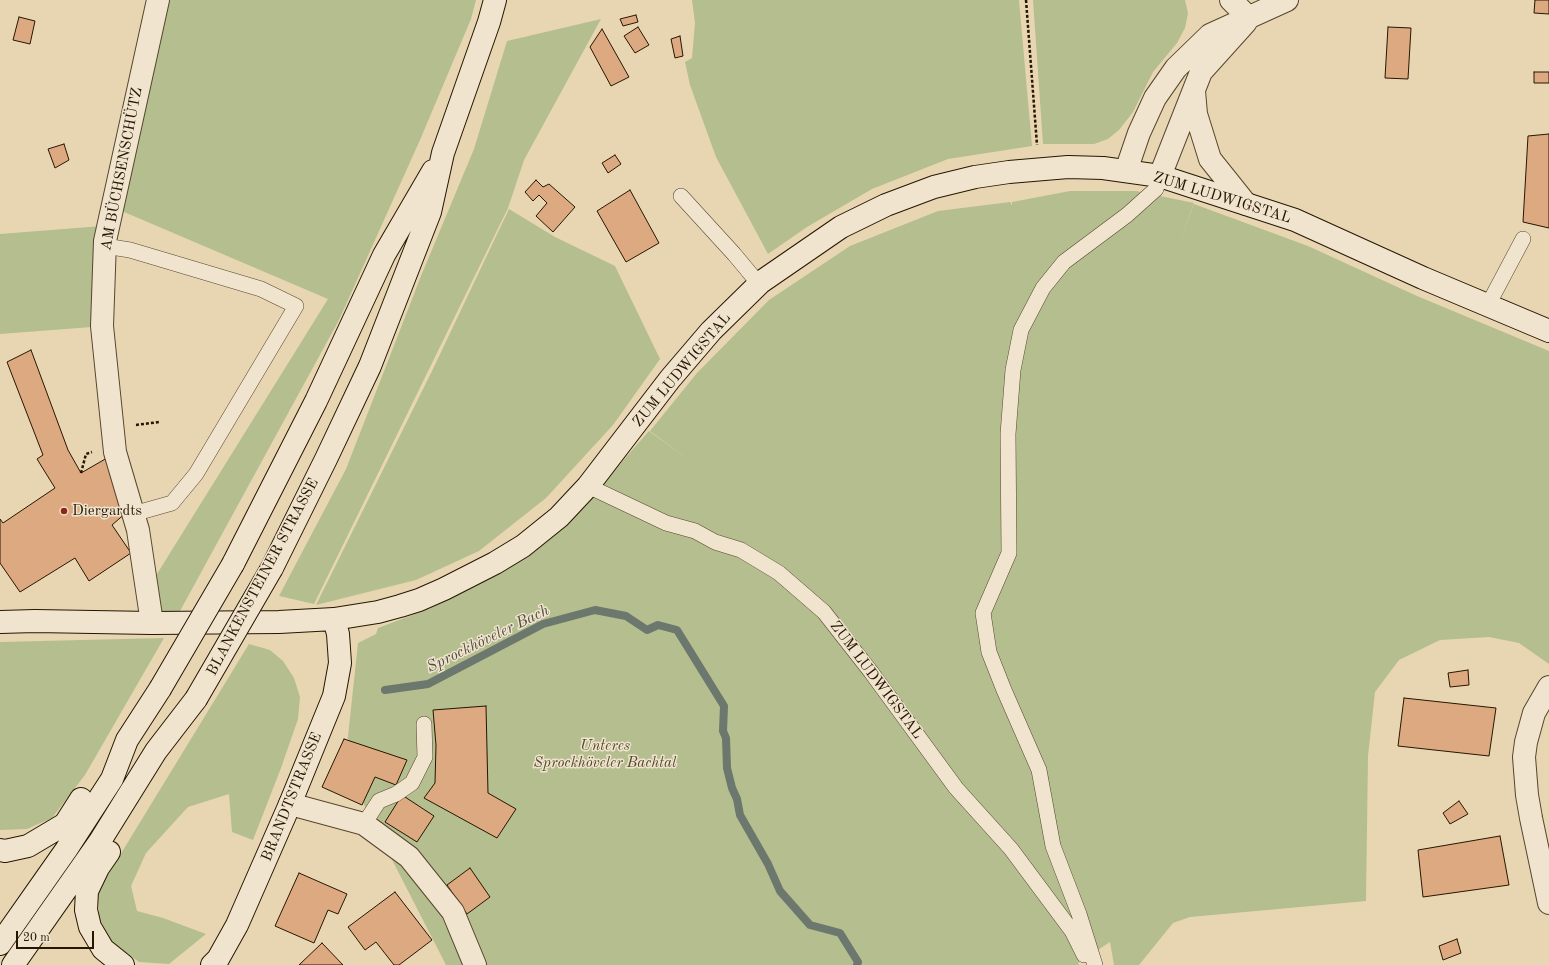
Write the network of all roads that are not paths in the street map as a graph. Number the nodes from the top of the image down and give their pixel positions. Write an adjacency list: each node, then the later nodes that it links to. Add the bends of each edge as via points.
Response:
1 (158, 0): 13 (street, AM BÜCHSENSCHÜTZ)
2 (495, 0): 7 (street, BLANKENSTEINER STRASSE)
3 (1231, 0): 5 (street)
4 (1287, 0): 5 (street)
5 (1249, 18): 6 (street, via 1201,72); 8 (street, via 1210,35 1176,68 1154,98)
6 (1194, 90): 9 (street); 11 (street, via 1196,114 1210,159)
7 (443, 153): 23 (street, BLANKENSTEINER STRASSE, bridge, via 430,212 370,366 272,568); 25 (street, BLANKENSTEINER STRASSE, bridge, via 384,255 316,401 233,564)
8 (1126, 171): 9 (street, ZUM LUDWIGSTAL); 14 (street, ZUM LUDWIGSTAL, via 1068,167 975,177 934,187 886,205 841,227)
9 (1160, 176): 11 (street, ZUM LUDWIGSTAL); 36 (lane, via 1156,189 1127,215 1064,262 1043,288 1021,330 1012,370 1008,434 1009,553 983,612 989,652 1038,770 1053,846)
10 (681, 196): 14 (lane)
11 (1246, 204): 15 (street, ZUM LUDWIGSTAL, via 1295,220)
12 (1524, 239): 15 (lane)
13 (105, 246): 18 (street, AM BÜCHSENSCHÜTZ, via 102,326 115,452); 18 (lane, via 130,250 261,289 296,306 196,474 172,503)
14 (759, 284): 17 (street, ZUM LUDWIGSTAL, via 711,331)
15 (1488, 305): 16 (street, ZUM LUDWIGSTAL)
16 (1549, 331)
17 (588, 486): 19 (street, ZUM LUDWIGSTAL, via 542,531 495,563 419,600 378,612); 35 (lane, ZUM LUDWIGSTAL, via 666,523 695,531 715,542 740,550 779,573 824,612 956,788 1011,849 1072,931)
18 (133, 514): 21 (street, AM BÜCHSENSCHÜTZ, via 138,530)
19 (334, 619): 21 (street, ZUM LUDWIGSTAL); 26 (street, BRANDTSTRASSE, via 340,663 334,696)
20 (0, 622): 21 (street)
21 (152, 623)
22 (1549, 687): 29 (street, via 1534,713 1524,757 1527,795)
23 (196, 699): 31 (street, BLANKENSTEINER STRASSE, via 156,751 100,841); 32 (street, via 159,776 98,868 87,891 86,910 90,927 103,949)
24 (424, 724): 27 (lane, via 425,757 412,783 379,801)
25 (128, 740): 28 (street, via 100,772 65,824 28,846); 30 (street, BLANKENSTEINER STRASSE, via 112,779)
26 (290, 804): 27 (street); 33 (street, BRANDTSTRASSE, via 237,925)
27 (364, 824): 34 (street, via 409,857 453,912)
28 (0, 850)
29 (1549, 903)
30 (0, 944)
31 (13, 965)
32 (123, 965)
33 (212, 965)
34 (475, 965)
35 (1089, 965)
36 (1095, 965)

